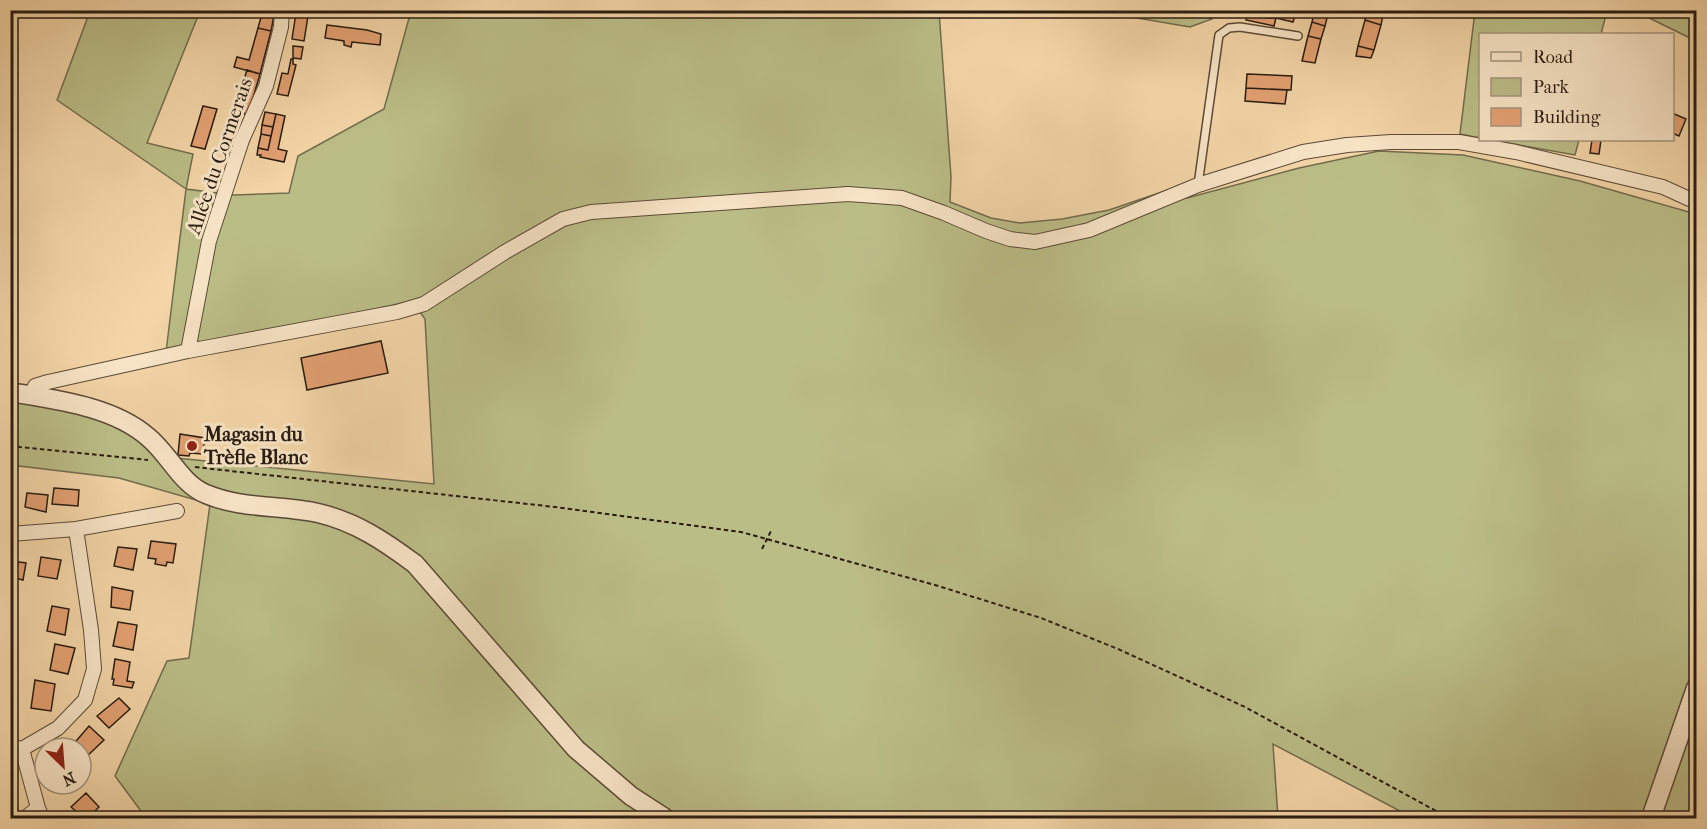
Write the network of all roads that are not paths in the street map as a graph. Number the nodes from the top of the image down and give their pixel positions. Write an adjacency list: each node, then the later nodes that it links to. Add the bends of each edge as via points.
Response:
1 (282, 10): 5 (street, Allée du Cormerais, via 266,86 242,140 209,241)
2 (1298, 36): 3 (lane, via 1240,27 1219,35)
3 (1198, 185): 4 (street, via 1302,152 1391,142 1459,142 1663,187); 5 (street, via 1089,230 1035,242 1010,239 902,198 848,194 591,212 563,219 424,304)
4 (1696, 202)
5 (188, 351): 7 (street, via 48,382 35,386)
6 (10, 392): 7 (street)
7 (31, 395): 15 (street, via 98,411 128,423 148,437 201,492 217,499 317,513 352,523 384,541 415,564 576,749 622,789)
8 (177, 512): 9 (street)
9 (76, 530): 10 (street); 12 (street, via 94,669 85,700 58,728)
10 (10, 534)
11 (1696, 688): 16 (street)
12 (16, 748): 13 (street)
13 (40, 813): 14 (street)
14 (25, 819)
15 (665, 819)
16 (1652, 819)

